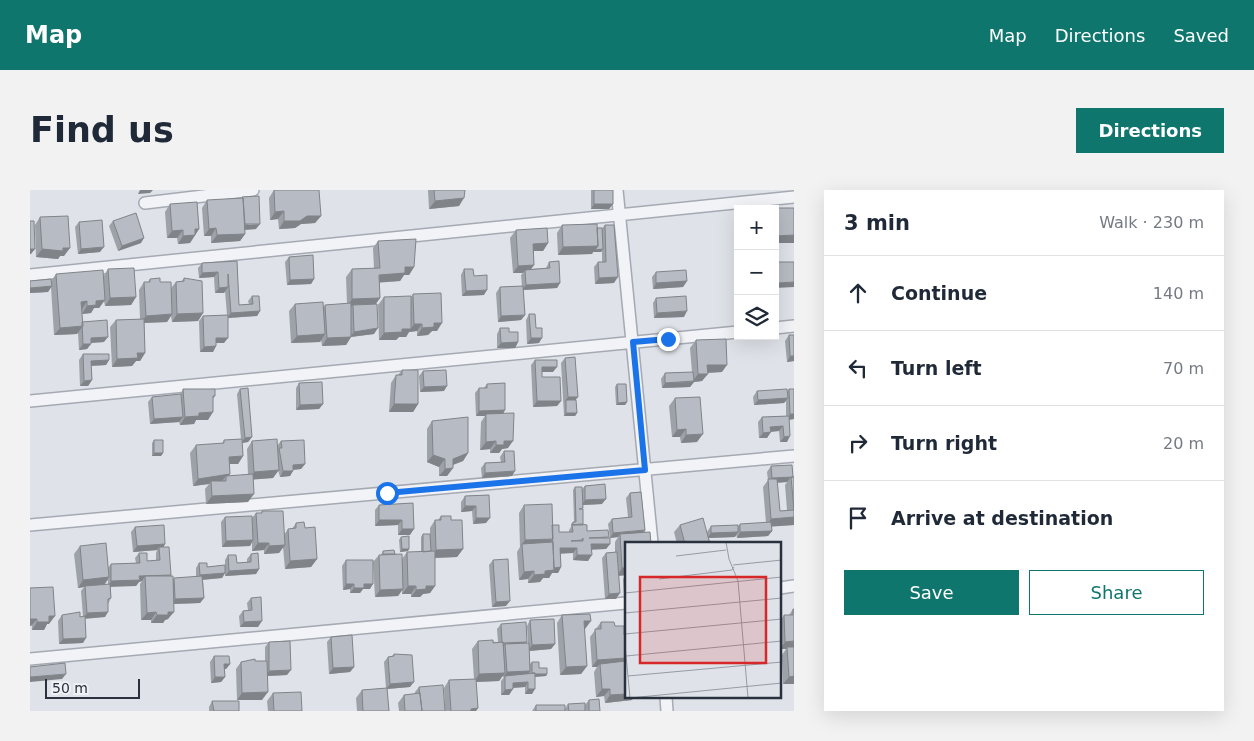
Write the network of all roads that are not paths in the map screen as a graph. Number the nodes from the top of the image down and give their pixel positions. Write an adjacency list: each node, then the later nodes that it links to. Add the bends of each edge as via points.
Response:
1 (253, 190): 4 (street)
2 (617, 190): 5 (street)
3 (794, 197): 5 (street)
4 (145, 203)
5 (621, 214): 6 (street); 10 (street)
6 (30, 275)
7 (794, 326): 8 (street)
8 (779, 328)
9 (734, 332): 10 (street)
10 (633, 342): 11 (street); 13 (street)
11 (30, 401)
12 (794, 456): 13 (street)
13 (645, 470): 14 (street); 15 (street)
14 (30, 525)
15 (652, 542)
16 (625, 603): 17 (street)
17 (30, 659)
18 (666, 698): 19 (street)
19 (667, 711)

